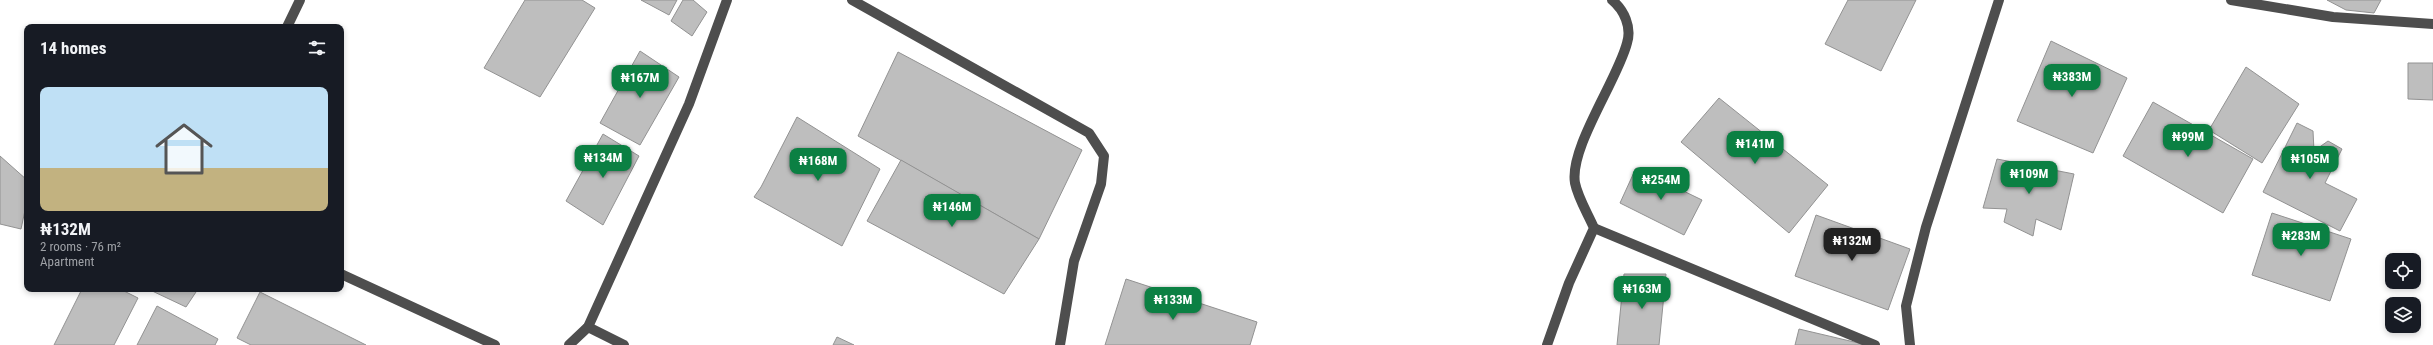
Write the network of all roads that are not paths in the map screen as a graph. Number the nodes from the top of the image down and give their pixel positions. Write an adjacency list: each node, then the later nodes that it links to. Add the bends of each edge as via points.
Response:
1 (300, 0): 7 (street)
2 (727, 0): 11 (street, via 689,104)
3 (852, 0): 15 (street, via 1090,133 1104,156 1101,184 1074,261)
4 (1612, 0): 9 (street, via 1621,8 1627,22 1628,42 1579,152 1575,182)
5 (1999, 0): 18 (street, via 1924,234 1906,306)
6 (2231, 0): 8 (street, via 2333,17)
7 (288, 24)
8 (2433, 24)
9 (1594, 228): 16 (street, via 1569,283); 17 (street)
10 (344, 275): 12 (street)
11 (588, 327): 13 (street); 14 (street)
12 (495, 345)
13 (569, 345)
14 (624, 345)
15 (1060, 345)
16 (1547, 345)
17 (1875, 345)
18 (1910, 345)

